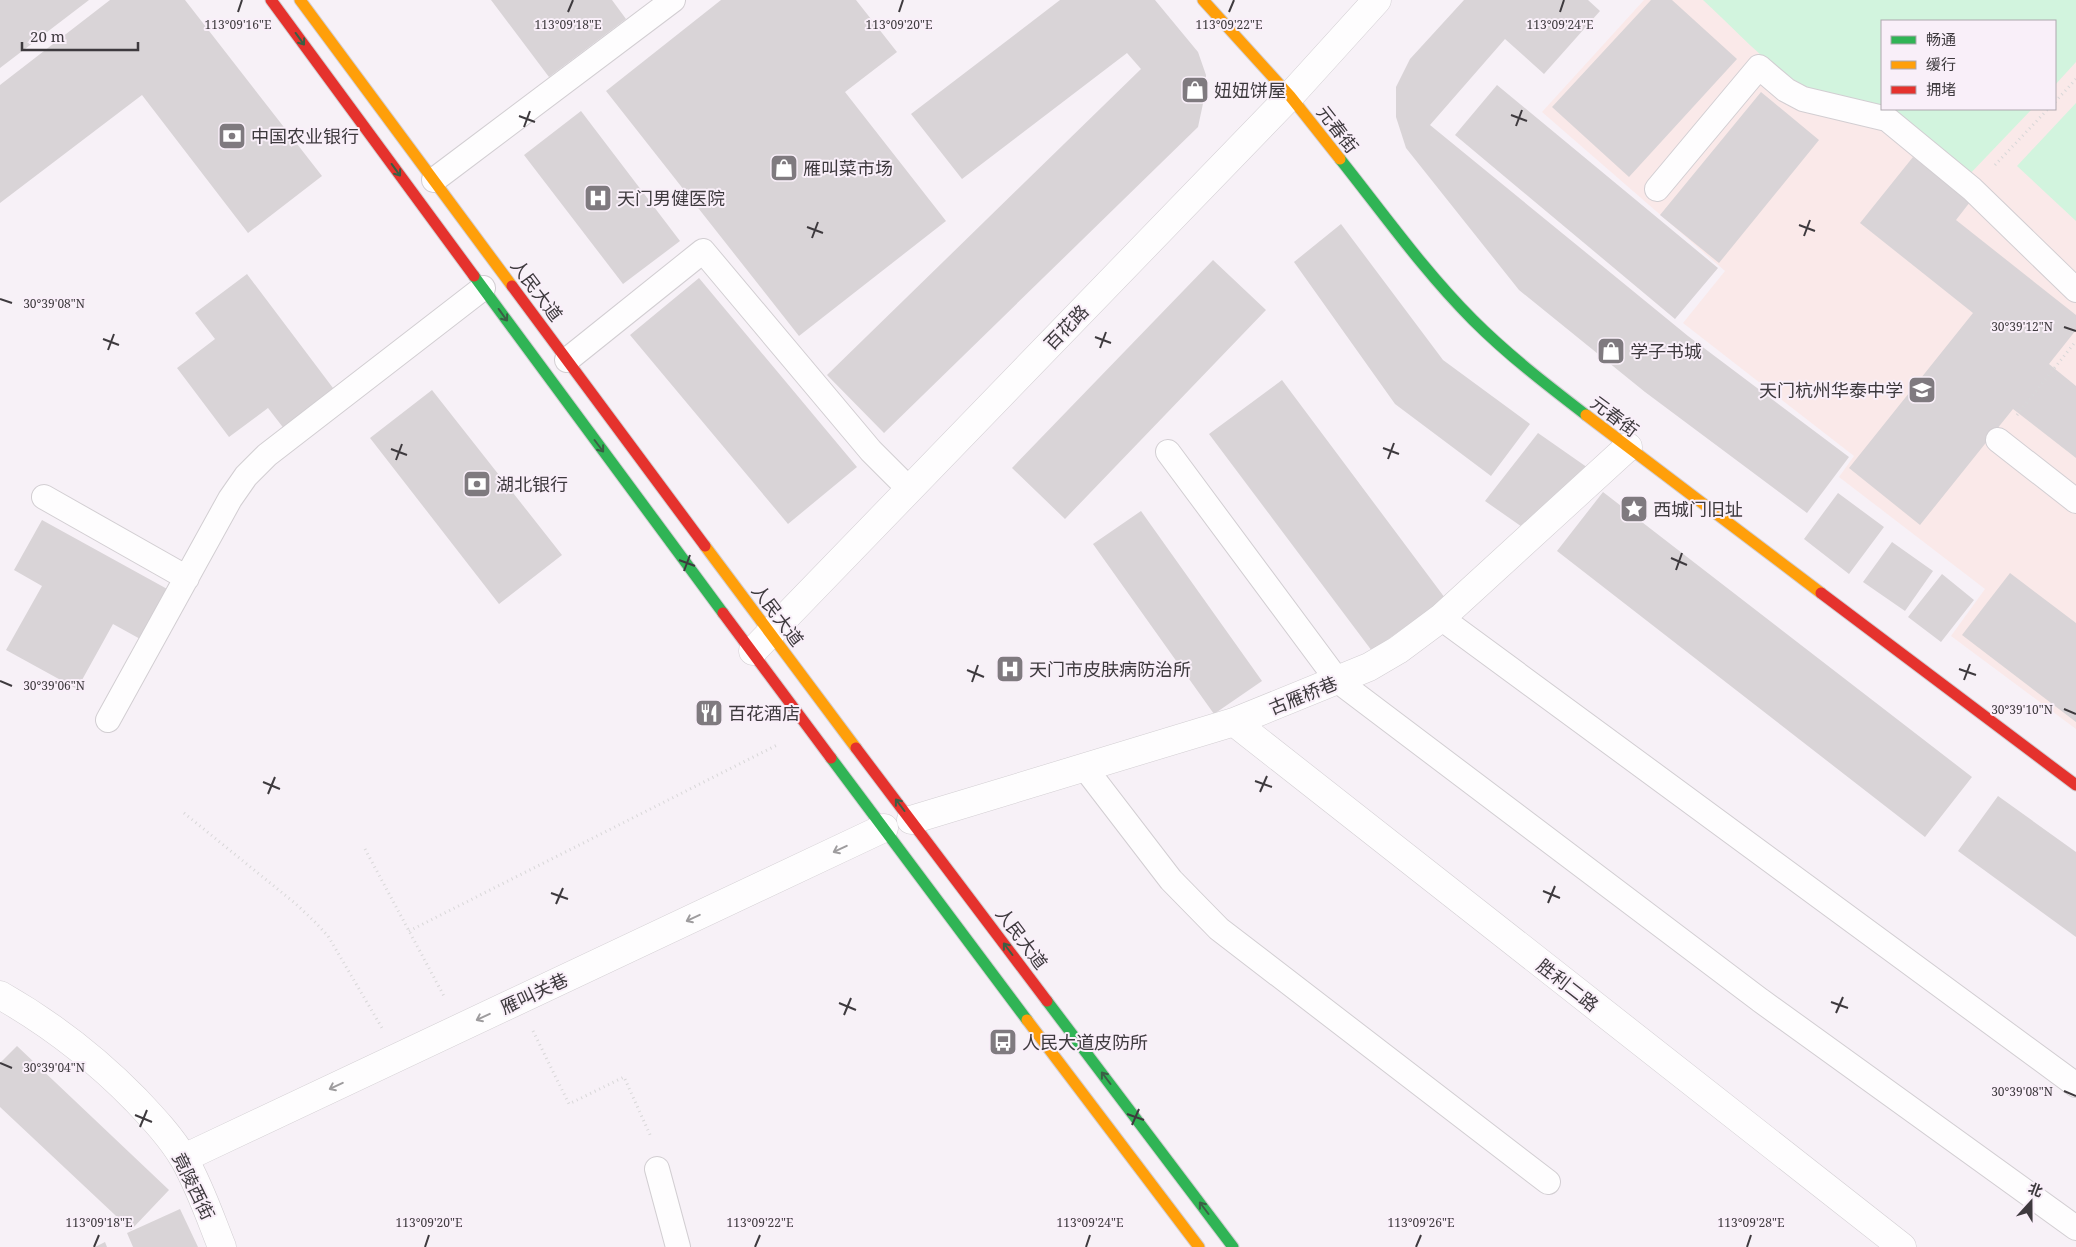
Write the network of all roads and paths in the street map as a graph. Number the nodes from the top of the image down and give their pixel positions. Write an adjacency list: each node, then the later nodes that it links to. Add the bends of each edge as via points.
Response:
1 (271, 0): 13 (main road, 人民大道, one-way to 13)
2 (300, 0): 10 (main road, 人民大道)
3 (673, 0): 10 (lane)
4 (1203, 0): 7 (main road, 元春街)
5 (1377, 0): 7 (street, 百花路)
6 (2076, 79): 8 (path)
7 (1290, 96): 18 (main road, 元春街, via 1391,224 1472,319 1540,380); 20 (street, 百花路)
8 (2056, 101)
9 (2047, 110): 12 (path)
10 (434, 180): 16 (main road, 人民大道)
11 (1657, 189): 12 (lane, via 1760,67 1786,90 1803,99 1887,119)
12 (1972, 189): 14 (lane)
13 (483, 288): 23 (lane, via 267,455 246,476 230,499); 25 (main road, 人民大道, one-way to 25)
14 (2076, 290)
15 (2076, 341): 17 (path)
16 (567, 360): 20 (lane, via 703,251 871,451); 25 (main road, 人民大道)
17 (1998, 440): 22 (lane)
18 (1628, 447): 24 (street, 古雁桥巷); 31 (main road, 元春街)
19 (1168, 452): 26 (lane)
20 (909, 489): 25 (street, 百花路)
21 (44, 497): 23 (lane)
22 (2076, 501)
23 (187, 578): 27 (lane)
24 (1441, 618): 26 (street, 古雁桥巷, via 1398,650); 41 (lane)
25 (761, 642): 29 (main road, 人民大道); 33 (main road, 人民大道, one-way to 25)
26 (1338, 681): 28 (street, 古雁桥巷); 45 (lane, via 1760,1000)
27 (108, 720)
28 (1234, 722): 30 (street, 古雁桥巷); 50 (street, 胜利二路)
29 (810, 728): 34 (main road, 人民大道); 36 (path)
30 (1085, 768): 33 (street, 古雁桥巷); 44 (lane, via 1171,880 1219,930)
31 (2076, 785)
32 (184, 813): 40 (path, via 296,904 328,936)
33 (911, 820): 49 (main road, 人民大道, one-way to 33)
34 (884, 828): 38 (street, 雁叫关巷, one-way to 38); 48 (main road, 人民大道)
35 (366, 849): 36 (path)
36 (409, 931): 39 (path)
37 (0, 995): 42 (street, 竟陵西街, via 72,1042 112,1076 154,1119)
38 (518, 1001): 39 (street, 雁叫关巷, one-way to 39); 43 (path, via 569,1104 624,1077 656,1150)
39 (460, 1028): 40 (street, 雁叫关巷)
40 (399, 1056): 42 (street, 雁叫关巷, one-way to 42)
41 (2076, 1085)
42 (184, 1158): 46 (street, 竟陵西街)
43 (657, 1169): 47 (lane)
44 (1548, 1182)
45 (2076, 1228)
46 (222, 1247)
47 (678, 1247)
48 (1199, 1247)
49 (1233, 1247)
50 (1902, 1247)

